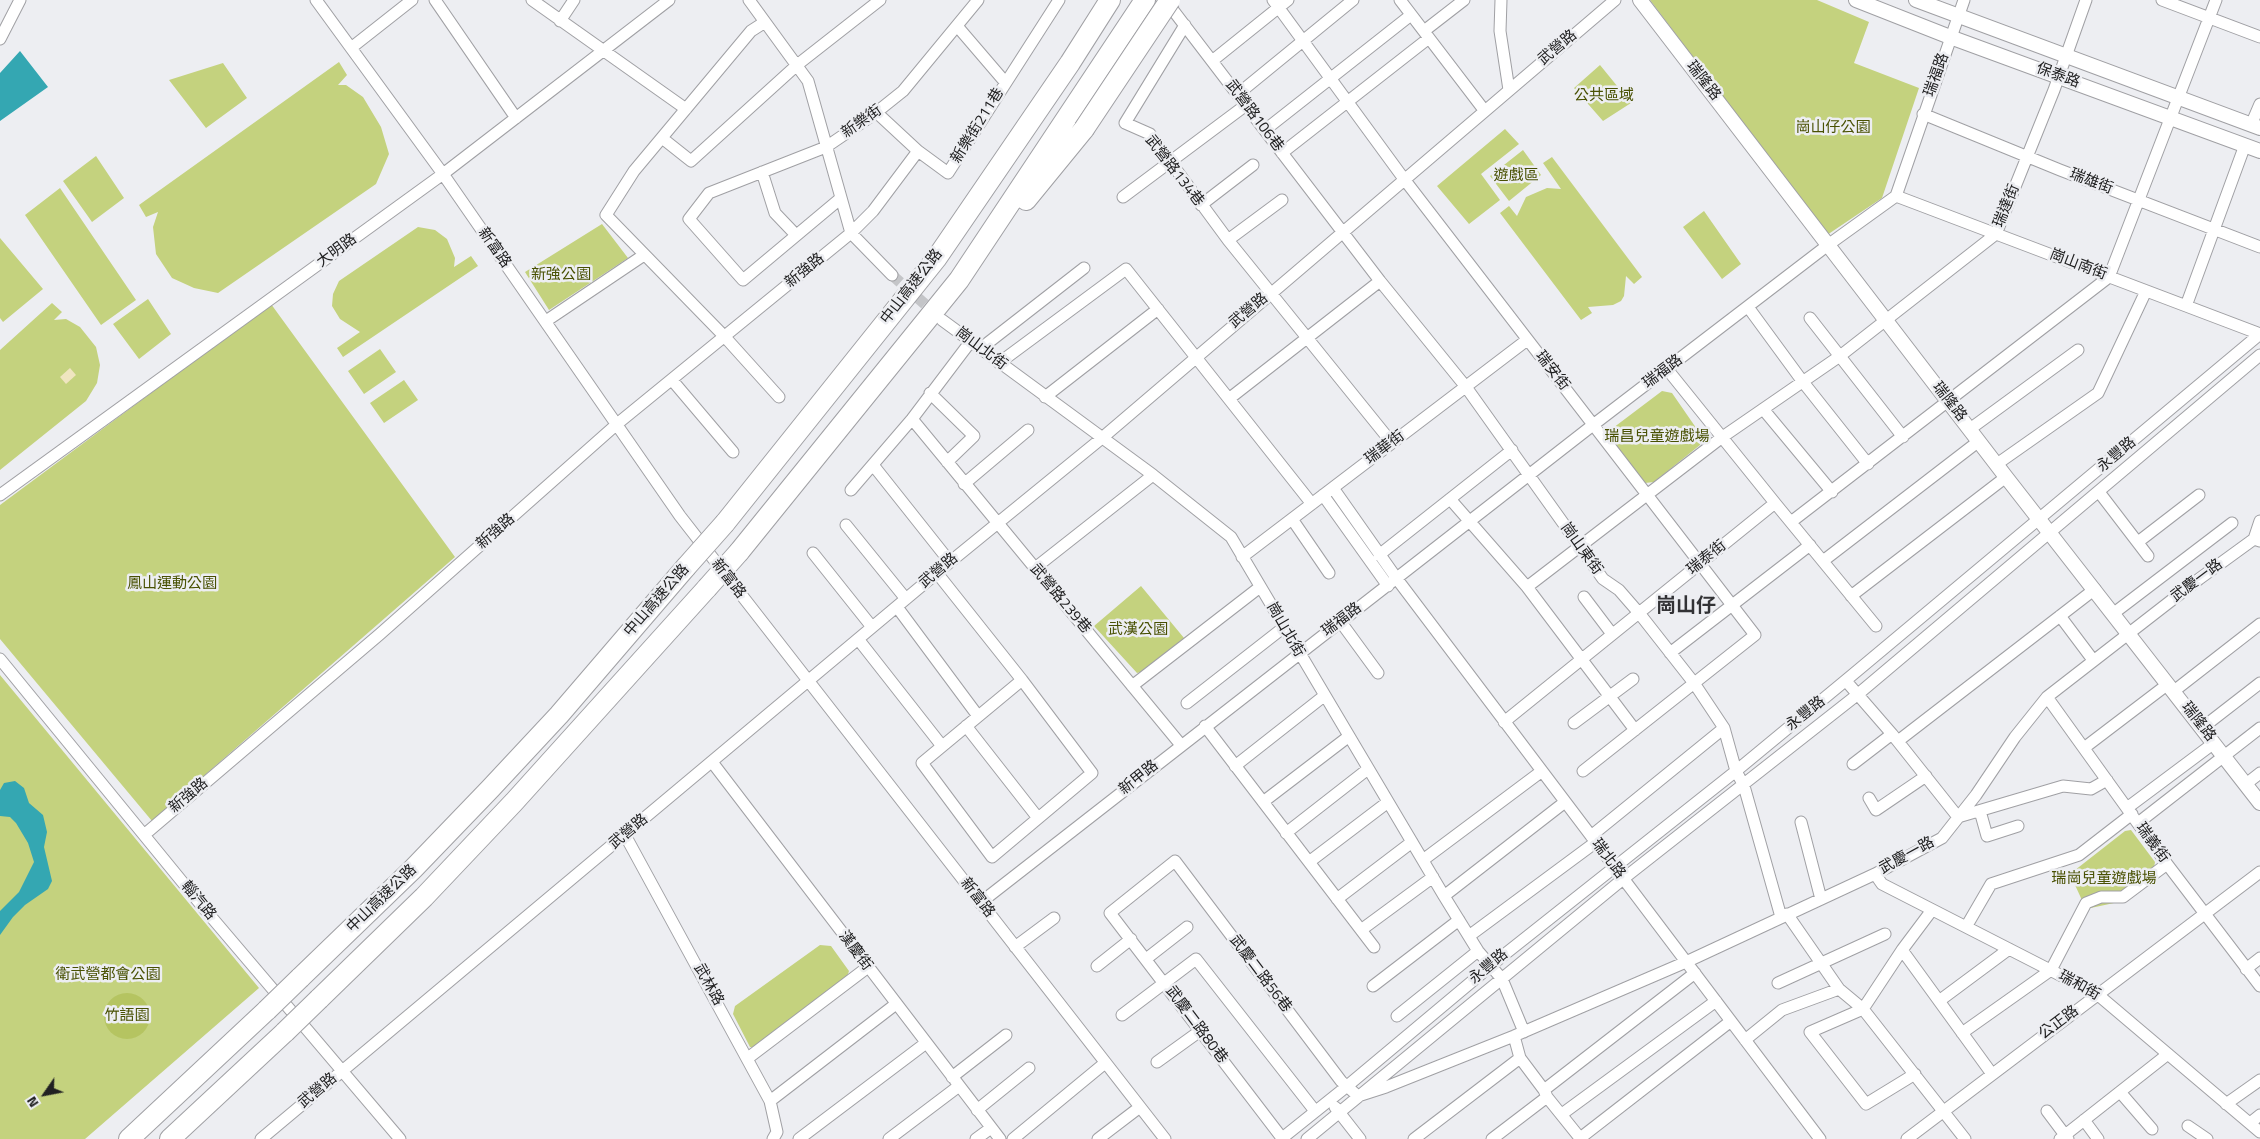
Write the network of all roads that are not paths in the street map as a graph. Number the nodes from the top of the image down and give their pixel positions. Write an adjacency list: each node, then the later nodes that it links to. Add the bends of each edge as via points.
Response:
1 (20, 0): 40 (street)
2 (316, 0): 42 (street, 新富路)
3 (412, 0): 42 (street)
4 (435, 0): 60 (street)
5 (532, 0): 33 (street)
6 (574, 0): 33 (street)
7 (669, 0): 43 (street, 大明路)
8 (749, 0): 34 (street)
9 (880, 0): 46 (street)
10 (978, 0): 36 (street, 新樂街)
11 (1059, 0): 49 (street, 新樂街211巷)
12 (1110, 0): 355 (highway, 中山高速公路, bridge, via 936,258 725,523 559,715 413,869)
13 (1145, 0): 94 (highway, 中山高速公路)
14 (1166, 0): 35 (street, 武營路106巷)
15 (1170, 0): 94 (highway, bridge, via 1084,129)
16 (1288, 0): 29 (street)
17 (1353, 0): 41 (street)
18 (1400, 0): 30 (street)
19 (1464, 0): 37 (street)
20 (1502, 0): 50 (street, via 1500,31)
21 (1615, 0): 50 (street, 武營路)
22 (1640, 0): 88 (street, 瑞隆路)
23 (1856, 0): 38 (street, 保泰路)
24 (1916, 0): 31 (street, 保泰路)
25 (1964, 0): 31 (street, 瑞福路)
26 (2086, 0): 44 (street, 瑞達街)
27 (2162, 0): 32 (street)
28 (2216, 0): 32 (street)
29 (1276, 4): 41 (street, 瑞安街); 45 (street)
30 (1411, 15): 37 (street); 48 (street)
31 (1958, 16): 38 (street, 瑞福路); 44 (street, 保泰路)
32 (2209, 18): 39 (street); 52 (street)
33 (560, 21): 43 (street)
34 (765, 22): 46 (street); 56 (street, via 751,31)
35 (1185, 25): 45 (street, 武營路106巷); 71 (street, 武營路134巷, via 1124,123 1150,134)
36 (958, 26): 49 (street); 58 (street, 新樂街, via 903,91)
37 (1426, 34): 53 (street); 57 (street)
38 (1950, 37): 47 (street, 保泰路); 59 (street, 瑞福路)
39 (2260, 37)
40 (0, 38)
41 (1303, 41): 48 (street, 瑞安街); 51 (street)
42 (351, 48): 74 (street, 新富路)
43 (603, 51): 56 (street); 60 (street, 大明路)
44 (2065, 56): 47 (street, 瑞達街); 52 (street, 保泰路)
45 (1212, 61): 51 (street, 武營路106巷)
46 (797, 65): 64 (street, via 691,161); 66 (street, via 808,81)
47 (2058, 76): 61 (street, 保泰路); 70 (street, 瑞達街)
48 (1330, 78): 53 (street, 瑞安街); 63 (street)
49 (1006, 82): 67 (street, 新樂街211巷, via 948,173)
50 (1509, 90): 57 (street, 武營路)
51 (1238, 94): 55 (street, 武營路106巷)
52 (2179, 97): 61 (street); 62 (street, 保泰路)
53 (1347, 102): 69 (street); 75 (street, 瑞安街)
54 (2260, 104): 62 (street)
55 (1246, 105): 63 (street, 武營路106巷); 71 (street)
56 (686, 109): 64 (street)
57 (1484, 110): 75 (street, 武營路)
58 (876, 112): 66 (street, 新樂街); 67 (street, 新樂街211巷)
59 (1923, 114): 70 (street, 瑞雄街); 76 (street, 瑞福路)
60 (516, 118): 74 (street, 大明路)
61 (2170, 118): 65 (street, 保泰路); 80 (street)
62 (2256, 127)
63 (1265, 130): 69 (street, 武營路106巷)
64 (662, 138): 90 (street, via 634,171 606,215)
65 (2245, 145): 68 (street, 保泰路); 82 (street)
66 (826, 147): 73 (street, 新樂街); 78 (street)
67 (918, 151): 84 (street, 新強路, via 873,212)
68 (2260, 151)
69 (1282, 153): 83 (street, 武營路106巷)
70 (2027, 155): 80 (street, 瑞雄街); 85 (street, 瑞達街)
71 (1169, 162): 77 (street); 81 (street, 武營路134巷)
72 (1253, 165): 81 (street)
73 (762, 172): 86 (street, via 775,214); 86 (street, 新樂街, via 709,193 689,219 743,280)
74 (443, 174): 104 (street, 新富路); 150 (street, 大明路)
75 (1404, 179): 83 (street, 武營路); 108 (street, 瑞安街)
76 (1896, 196): 85 (street, 崗山南街); 88 (street, 瑞福路)
77 (1123, 197)
78 (841, 198): 84 (street); 86 (street)
79 (1282, 200): 87 (street)
80 (2139, 200): 82 (street, 瑞雄街); 93 (street)
81 (1201, 205): 87 (street, 武營路134巷)
82 (2214, 230): 89 (street, 瑞雄街); 98 (street)
83 (1342, 231): 95 (street, 崗山東街); 97 (street, 武營路)
84 (851, 233): 92 (street); 106 (street, 新強路)
85 (1996, 234): 93 (street, 崗山南街); 103 (street, 瑞達街)
86 (796, 235)
87 (1228, 240): 97 (street, 武營路134巷)
88 (1828, 245): 99 (street, 瑞福路); 103 (street, 瑞隆路)
89 (2260, 247)
90 (644, 254): 104 (street); 106 (street)
91 (1084, 268): 110 (street)
92 (892, 275)
93 (2109, 277): 96 (street, 崗山南街); 124 (street)
94 (959, 280): 356 (highway, 中山高速公路, bridge, via 739,552 514,802 424,897)
95 (1380, 281): 107 (street); 119 (street, 崗山東街)
96 (2146, 291): 98 (street, 崗山南街); 140 (street, via 2098,393)
97 (1270, 293): 107 (street, 武營路134巷); 113 (street, 武營路)
98 (2186, 306): 105 (street, 崗山南街)
99 (1748, 307): 116 (street, 瑞福路); 118 (street)
100 (1158, 309): 113 (street); 115 (street, via 1126,268); 122 (street)
101 (1810, 318): 114 (street)
102 (942, 320): 109 (street, 崗山北街)
103 (1886, 320): 114 (street, 瑞達街); 124 (street, 瑞隆路)
104 (546, 322): 127 (street, 新富路)
105 (2260, 334): 158 (street, 永豐路)
106 (724, 336): 117 (street, 新強路); 121 (street)
107 (1308, 338): 123 (street); 135 (street, 武營路134巷)
108 (1528, 340): 119 (street, 瑞華街); 128 (street, 瑞安街)
109 (971, 341): 110 (street, 崗山北街); 120 (street)
110 (980, 349): 115 (street, 崗山北街)
111 (2078, 350): 129 (street)
112 (2260, 355): 149 (street, 永豐路)
113 (1196, 356): 123 (street); 132 (street, 武營路)
114 (1840, 356): 118 (street, 瑞達街); 131 (street)
115 (999, 364): 122 (street, 崗山北街)
116 (1666, 369): 128 (street, 瑞福路); 133 (street)
117 (672, 380): 127 (street, 新強路); 137 (street)
118 (1803, 382): 125 (street, 瑞達街); 139 (street)
119 (1466, 387): 135 (street, 瑞華街); 136 (street, 崗山東街)
120 (930, 393): 126 (street); 138 (street, via 974,436)
121 (779, 397)
122 (1045, 397): 132 (street, 崗山北街)
123 (1230, 398): 156 (street)
124 (1948, 401): 129 (street, 瑞隆路); 131 (street)
125 (1763, 409): 133 (street, 瑞達街); 148 (street)
126 (912, 419): 138 (street, 武營路239巷); 141 (street)
127 (616, 424): 208 (street, 新富路, via 680,516); 258 (street, 新強路, via 380,634)
128 (1593, 425): 143 (street, 瑞福路); 152 (street, 瑞安街)
129 (1970, 429): 134 (street, 瑞隆路)
130 (1028, 430): 145 (street)
131 (1903, 437): 139 (street)
132 (1102, 438): 142 (street, 崗山北街); 162 (street, 武營路)
133 (1721, 438): 152 (street, 瑞達街); 155 (street)
134 (1979, 440): 140 (street, 瑞隆路); 174 (street)
135 (1392, 443): 146 (street, 瑞華街)
136 (1512, 450): 143 (street, 崗山東街); 154 (street)
137 (734, 452)
138 (947, 462): 145 (street, 武營路239巷)
139 (1868, 464): 148 (street)
140 (1997, 464): 144 (street, 瑞隆路)
141 (873, 465): 147 (street); 175 (street)
142 (1153, 475): 173 (street, 崗山北街, via 1230,537); 177 (street)
143 (1530, 476): 160 (street, 瑞福路); 169 (street, 崗山東街)
144 (2006, 477): 158 (street, 瑞隆路); 184 (street)
145 (964, 484): 162 (street, 武營路239巷)
146 (1333, 488): 151 (street, 瑞華街); 171 (street)
147 (851, 490)
148 (1832, 492): 161 (street)
149 (2099, 492): 165 (street, 永豐路); 167 (street)
150 (0, 495)
151 (1323, 495): 156 (street, 瑞華街); 180 (street)
152 (1647, 495): 169 (street, 瑞達街); 176 (street, 瑞安街)
153 (2199, 495): 167 (street)
154 (1450, 499): 160 (street); 171 (street)
155 (1775, 503): 161 (street); 176 (street, 瑞泰街)
156 (1312, 504): 157 (street, 瑞華街)
157 (1292, 519): 173 (street, 瑞華街); 179 (street)
158 (2039, 520): 165 (street, 瑞隆路); 207 (street, 永豐路)
159 (2260, 521): 166 (street)
160 (1468, 522): 180 (street, 瑞福路); 182 (street)
161 (1791, 522): 168 (street)
162 (997, 523): 175 (street, 武營路); 177 (street, 武營路239巷)
163 (2232, 523): 189 (street)
164 (846, 525): 186 (street)
165 (2050, 533): 183 (street, 瑞隆路); 213 (street, 永豐路)
166 (2257, 540): 196 (street, 武慶一路)
167 (2138, 542): 172 (street)
168 (1810, 545): 174 (street); 187 (street)
169 (1579, 547): 182 (street, 瑞達街); 188 (street, 崗山東街, via 1603,579 1619,590)
170 (814, 553): 194 (street)
171 (1379, 555): 180 (street)
172 (2148, 556)
173 (1242, 557): 181 (street, 崗山北街)
174 (1823, 561): 184 (street)
175 (950, 562): 178 (street, 武營路)
176 (1699, 564): 187 (street, 瑞安街); 188 (street, 瑞泰街)
177 (1035, 568): 211 (street, 武營路239巷)
178 (937, 573): 186 (street, 武營路); 206 (street)
179 (1330, 573)
180 (1392, 582): 191 (street, 瑞福路); 219 (street, 瑞北路)
181 (1260, 587): 195 (street, 崗山北街); 211 (street)
182 (1527, 587): 202 (street)
183 (2095, 589): 189 (street, 瑞隆路); 190 (street)
184 (1851, 596): 193 (street)
185 (1584, 598): 197 (street)
186 (901, 603): 194 (street, 武營路); 218 (street)
187 (1731, 605): 200 (street); 209 (street, 瑞安街, via 1755,635)
188 (1639, 613): 197 (street, 瑞泰街); 200 (street, 崗山東街)
189 (2114, 613): 196 (street, 瑞隆路)
190 (2060, 616): 203 (street); 228 (street)
191 (1340, 621): 199 (street, 瑞福路); 204 (street)
192 (2260, 624): 212 (street)
193 (1876, 626)
194 (872, 628): 198 (street, 武營路)
195 (1283, 628): 199 (street, 崗山北街); 217 (street)
196 (2129, 633): 203 (street, 武慶一路); 212 (street, 瑞隆路)
197 (1612, 634): 202 (street, 瑞泰街)
198 (858, 639): 208 (street, 武營路); 231 (street)
199 (1299, 653): 214 (street, 崗山北街); 222 (street, 新甲路)
200 (1670, 653): 209 (street, 崗山東街)
201 (0, 659): 258 (street, 輜汽路)
202 (1581, 659): 215 (street); 219 (street, 瑞泰街)
203 (2093, 660): 216 (street, 武慶一路)
204 (1378, 672)
205 (1633, 679): 215 (street)
206 (1022, 680): 218 (street); 254 (street, via 1092,773)
207 (1846, 680): 213 (street); 240 (street, 永豐路)
208 (808, 682): 234 (street, 武營路); 273 (street, 新富路)
209 (1694, 683): 223 (street, 崗山東街); 226 (street)
210 (2260, 683): 224 (street)
211 (1132, 686): 230 (street, 武營路239巷)
212 (2171, 688): 224 (street, 瑞隆路); 232 (street)
213 (1857, 695): 228 (street); 245 (street, 永豐路)
214 (1324, 696): 227 (street, 崗山北街); 236 (street)
215 (1609, 696): 220 (street); 226 (street)
216 (2047, 697): 232 (street, 瑞義街); 253 (street, 武慶一路)
217 (1187, 703)
218 (978, 716): 221 (street)
219 (1504, 722): 238 (street, 瑞北路)
220 (1574, 723)
221 (966, 726): 231 (street); 254 (street)
222 (1205, 726): 230 (street, 新甲路); 236 (street)
223 (1724, 728): 240 (street, 崗山東街); 260 (street)
224 (2202, 728): 229 (street, 瑞隆路)
225 (2260, 728): 233 (street)
226 (1635, 730): 239 (street)
227 (1348, 737): 237 (street, 崗山北街); 247 (street)
228 (1895, 737): 235 (street); 242 (street)
229 (2214, 743): 233 (street, 瑞隆路); 252 (street)
230 (1181, 745): 273 (street, 新甲路)
231 (942, 746): 254 (street, via 922,763 992,857)
232 (2084, 748): 243 (street, 瑞義街)
233 (2224, 755): 244 (street, 瑞隆路); 252 (street)
234 (712, 762): 259 (street, 武營路); 297 (street, 漢慶街)
235 (1853, 764)
236 (1235, 766): 247 (street)
237 (1368, 769): 248 (street, 崗山北街); 257 (street)
238 (1542, 771): 249 (street, 瑞北路); 262 (street)
239 (1583, 771)
240 (1736, 771): 245 (street, 崗山東街); 265 (street, 永豐路)
241 (2260, 774): 244 (street)
242 (1926, 776): 246 (street, via 1876,810); 253 (street)
243 (2107, 780): 251 (street, via 2091,789 2063,786); 252 (street, 瑞義街)
244 (2246, 784): 250 (street, 瑞隆路)
245 (1744, 786): 269 (street, 永豐路); 277 (street, 崗山東街)
246 (1870, 798)
247 (1263, 802): 257 (street)
248 (1388, 802): 261 (street, 崗山北街); 263 (street)
249 (1566, 802): 260 (street, 瑞北路); 270 (street)
250 (2260, 802)
251 (1980, 811): 253 (street); 256 (street, via 1987,836)
252 (2132, 815): 264 (street, 瑞義街); 281 (street, via 2079,855 1991,884)
253 (1958, 817): 267 (street, 武慶一路, via 1942,838)
254 (1038, 818)
255 (1801, 822): 272 (street)
256 (2018, 826)
257 (1286, 832): 263 (street)
258 (144, 834): 327 (street, 輜汽路)
259 (625, 835): 322 (street, 武林路); 327 (street, 武營路)
260 (1593, 839): 265 (street, 瑞北路); 284 (street)
261 (1412, 842): 262 (street, 崗山北街); 271 (street)
262 (1422, 860): 268 (street, 崗山北街)
263 (1309, 862): 271 (street)
264 (2167, 864): 276 (street, 瑞義街); 299 (street, via 2123,898 2101,897 2086,903)
265 (1614, 866): 269 (street, 瑞北路); 295 (street, 永豐路)
266 (2260, 872): 276 (street, 公正路)
267 (1875, 874): 272 (street, 武慶一路); 274 (street, 瑞和街, via 1882,884)
268 (1433, 877): 270 (street, 崗山北街); 282 (street)
269 (1623, 879): 293 (street, 瑞北路); 301 (street, 永豐路)
270 (1444, 896): 279 (street, 崗山北街)
271 (1337, 899): 282 (street)
272 (1821, 899): 277 (street, 武慶一路)
273 (980, 903): 286 (street, 新富路)
274 (1932, 910): 281 (street, 瑞和街); 289 (street)
275 (1110, 913): 285 (street, 武慶二路80巷); 332 (street, 武慶二路56巷, via 1175,861)
276 (2205, 913): 298 (street, 瑞義街); 307 (street, 公正路)
277 (1784, 916): 293 (street, 武慶一路); 294 (street, 崗山東街)
278 (1054, 918): 286 (street)
279 (1459, 920): 284 (street, 崗山北街); 304 (street)
280 (1187, 927): 292 (street)
281 (1966, 927): 288 (street, 瑞和街)
282 (1361, 930): 287 (street)
283 (1885, 934): 294 (street)
284 (1469, 936): 290 (street, 崗山北街)
285 (1131, 939): 292 (street, 武慶二路80巷); 296 (street)
286 (1015, 947): 325 (street, 新富路)
287 (1374, 947)
288 (2009, 949): 299 (street, 瑞和街); 309 (street)
289 (1902, 950): 309 (street); 311 (street)
290 (1478, 951): 295 (street, 崗山北街); 313 (street)
291 (2260, 958): 298 (street)
292 (1146, 959): 302 (street, 武慶二路80巷)
293 (1686, 962): 300 (street, 瑞北路); 316 (street, 武慶一路)
294 (1822, 964): 303 (street); 306 (street, 崗山東街)
295 (1491, 965): 301 (street, 崗山北街); 332 (street, 永豐路)
296 (1097, 966)
297 (868, 967): 310 (street, 漢慶街); 322 (street)
298 (2246, 969): 305 (street, 瑞義街)
299 (2051, 970): 307 (street, 瑞和街); 317 (street)
300 (1695, 973): 308 (street, 瑞北路); 334 (street)
301 (1502, 979): 316 (street, 崗山北街); 335 (street, 永豐路)
302 (1164, 983): 312 (street); 315 (street, 武慶二路80巷); 341 (street, via 1196,959)
303 (1778, 983)
304 (1373, 986)
305 (2260, 986)
306 (1839, 988): 311 (street, 崗山東街); 319 (street, via 1782,1010)
307 (2098, 994): 321 (street, 瑞和街); 329 (street, 公正路)
308 (1716, 1001): 314 (street, 瑞北路); 345 (street)
309 (1939, 1001): 317 (street)
310 (896, 1004): 320 (street, 漢慶街); 337 (street)
311 (1863, 1009): 328 (street, 崗山東街); 328 (street, via 1810,1032 1866,1104)
312 (1122, 1015)
313 (1397, 1016)
314 (1731, 1021): 319 (street, 瑞北路); 371 (street)
315 (1200, 1030): 324 (street); 353 (street, 武慶二路80巷)
316 (1519, 1034): 323 (street, 崗山北街); 335 (street, 武慶一路)
317 (1962, 1034): 329 (street)
318 (1006, 1035): 331 (street)
319 (1745, 1040): 372 (street, 瑞北路)
320 (926, 1043): 331 (street, 漢慶街); 360 (street)
321 (2168, 1054): 333 (street); 338 (street, 瑞和街)
322 (748, 1058): 337 (street, 武林路)
323 (1520, 1058): 334 (street); 369 (street)
324 (1158, 1062)
325 (1105, 1063): 339 (street, 新富路); 364 (street)
326 (1029, 1068): 340 (street)
327 (343, 1070): 357 (street, 武營路); 358 (street, 輜汽路)
328 (1915, 1074): 342 (street, 崗山東街)
329 (1992, 1074): 342 (street, 公正路)
330 (2260, 1080): 338 (street)
331 (955, 1081): 340 (street, 漢慶街); 361 (street)
332 (1346, 1087): 335 (street, 武慶二路56巷); 336 (street, 永豐路)
333 (2120, 1092): 347 (street); 351 (street)
334 (1546, 1093): 345 (street); 370 (street)
335 (1358, 1096): 343 (street, 永豐路)
336 (1329, 1100): 341 (street, 永豐路); 343 (street)
337 (770, 1101): 359 (street, 武林路, via 777,1132)
338 (2226, 1104): 348 (street, 瑞和街)
339 (1140, 1107): 365 (street); 366 (street, 新富路)
340 (977, 1110): 350 (street, 漢慶街)
341 (1315, 1111): 353 (street, 永豐路)
342 (1944, 1111): 373 (street, 公正路); 374 (street, 崗山東街)
343 (1339, 1112): 367 (street, 永豐路); 368 (street)
344 (2047, 1112): 354 (street)
345 (1562, 1114): 371 (street)
346 (2260, 1115): 348 (street)
347 (2084, 1120): 354 (street); 375 (street)
348 (2250, 1123): 352 (street, 瑞和街)
349 (2188, 1126): 376 (street)
350 (991, 1128): 362 (street); 363 (street, 漢慶街)
351 (2152, 1129)
352 (2260, 1132)
353 (1282, 1138)
354 (2064, 1138)
355 (129, 1139)
356 (170, 1139)
357 (261, 1139)
358 (400, 1139)
359 (773, 1139)
360 (799, 1139)
361 (889, 1139)
362 (976, 1139)
363 (1000, 1139)
364 (1013, 1139)
365 (1098, 1139)
366 (1165, 1139)
367 (1307, 1139)
368 (1360, 1139)
369 (1414, 1139)
370 (1492, 1139)
371 (1580, 1139)
372 (1820, 1139)
373 (1907, 1139)
374 (1965, 1139)
375 (2098, 1139)
376 (2207, 1139)

